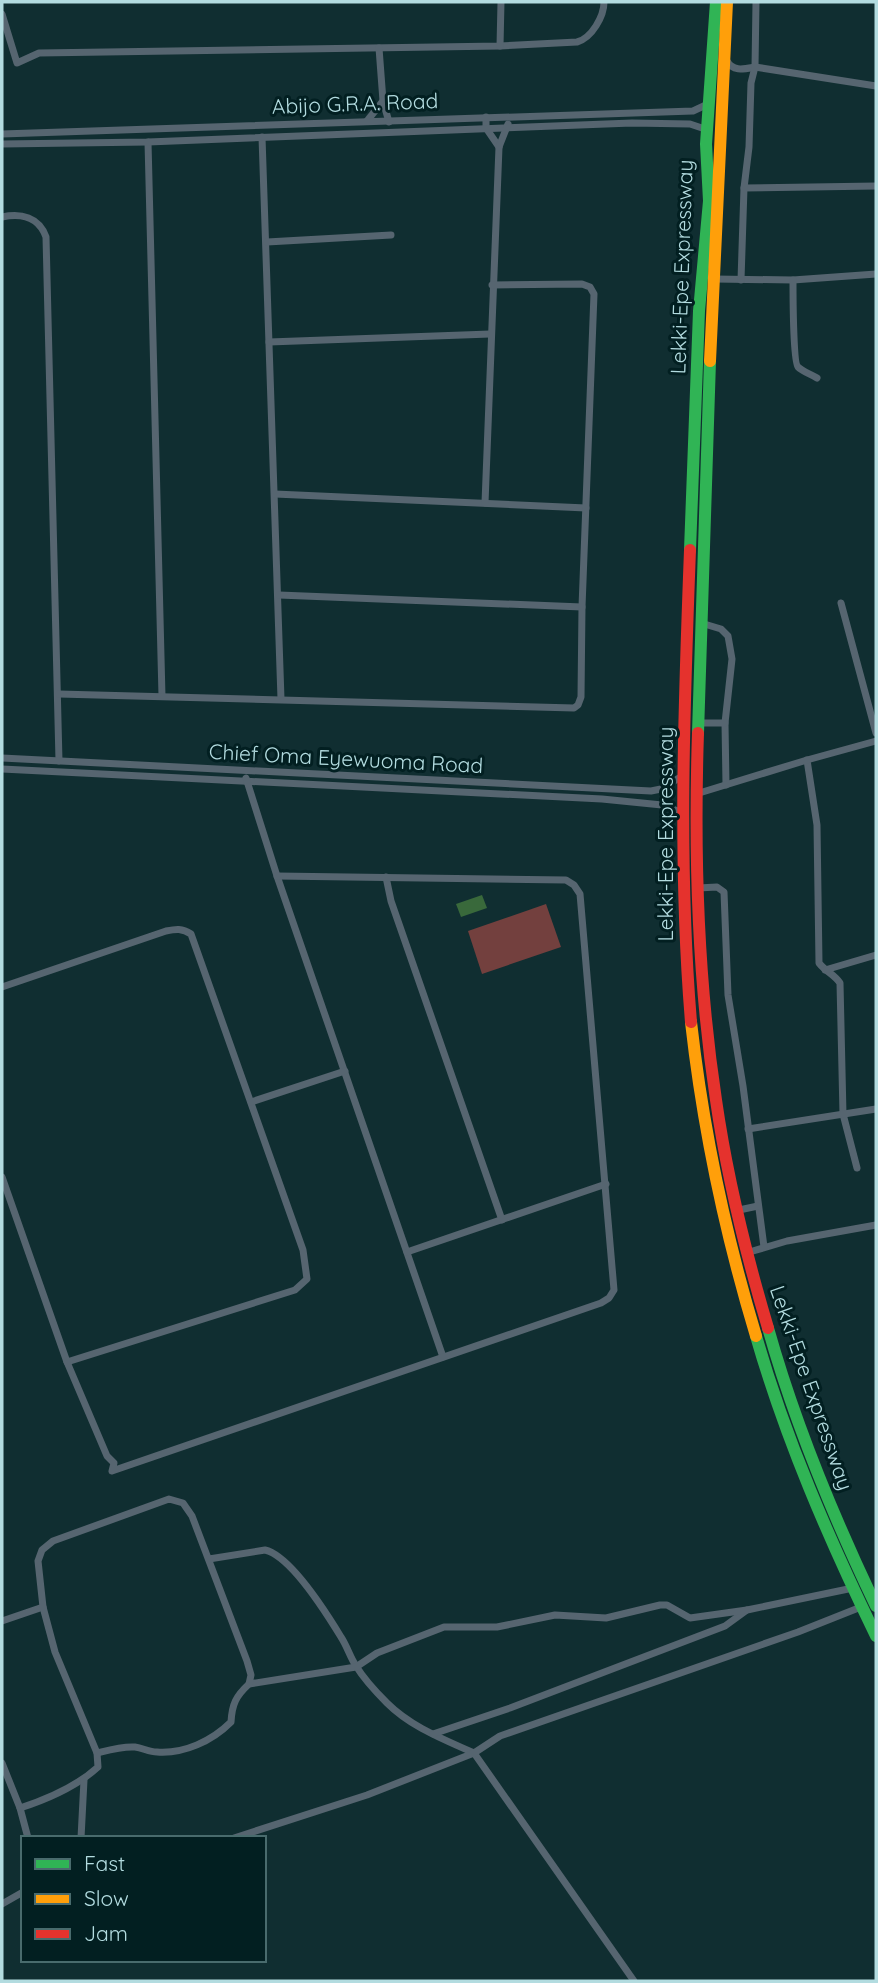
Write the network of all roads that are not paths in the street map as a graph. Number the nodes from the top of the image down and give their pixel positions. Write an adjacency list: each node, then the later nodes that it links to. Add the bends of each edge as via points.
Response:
1 (501, 2): 7 (street)
2 (604, 2): 7 (street, via 604,13 585,40)
3 (716, 2): 13 (highway, Lekki-Epe Expressway)
4 (727, 2): 9 (highway, Lekki-Epe Expressway)
5 (757, 2): 10 (street)
6 (2, 14): 8 (street, via 18,63 38,53)
7 (500, 46): 8 (street)
8 (379, 48): 12 (street)
9 (725, 57): 10 (street, via 737,69); 32 (highway, Lekki-Epe Expressway)
10 (755, 67): 11 (street); 27 (street)
11 (876, 86)
12 (383, 101): 16 (street); 17 (street)
13 (708, 104): 14 (street, Abijo G.R.A. Road, via 693,111); 20 (highway, Lekki-Epe Expressway)
14 (508, 116): 15 (street, Abijo G.R.A. Road); 19 (street)
15 (486, 117): 17 (street, Abijo G.R.A. Road); 18 (street)
16 (367, 121): 17 (street, Abijo G.R.A. Road); 21 (street, Abijo G.R.A. Road)
17 (389, 122)
18 (486, 128): 19 (street, Abijo G.R.A. Road); 22 (street, Abijo G.R.A. Road); 25 (street)
19 (508, 128): 20 (street, Abijo G.R.A. Road, via 632,123 690,124); 25 (street)
20 (708, 130): 39 (highway, Lekki-Epe Expressway, via 709,184 699,313)
21 (2, 134)
22 (262, 137): 23 (street, Abijo G.R.A. Road); 30 (street)
23 (148, 142): 24 (street, Abijo G.R.A. Road); 48 (street)
24 (2, 144)
25 (499, 147): 35 (street)
26 (876, 186): 27 (street)
27 (744, 188): 33 (street)
28 (2, 217): 47 (street, via 35,220 46,237)
29 (391, 235): 30 (street)
30 (267, 242): 37 (street)
31 (876, 274): 34 (street)
32 (715, 279): 33 (street); 39 (highway, Lekki-Epe Expressway)
33 (741, 280): 34 (street)
34 (793, 280): 38 (street, via 794,359 797,367)
35 (492, 285): 36 (street); 42 (street, via 582,284 594,294)
36 (491, 334): 37 (street); 41 (street)
37 (269, 342): 40 (street)
38 (817, 378)
39 (700, 473): 46 (highway, Lekki-Epe Expressway); 59 (highway, Lekki-Epe Expressway, via 688,575)
40 (275, 494): 41 (street); 43 (street)
41 (485, 503): 42 (street)
42 (586, 508): 45 (street)
43 (279, 595): 45 (street); 49 (street)
44 (841, 603): 52 (street)
45 (582, 607): 49 (street, via 581,697 574,708)
46 (701, 623): 50 (highway, Lekki-Epe Expressway); 51 (street, via 728,636 732,659)
47 (59, 694): 48 (street); 56 (street)
48 (162, 696): 49 (street)
49 (281, 699)
50 (697, 723): 51 (street); 62 (highway, Lekki-Epe Expressway)
51 (725, 723): 61 (street)
52 (876, 733)
53 (876, 741): 55 (street)
54 (2, 758): 56 (street, Chief Oma Eyewuoma Road)
55 (807, 760): 61 (street); 68 (street, via 817,825 819,963)
56 (59, 761): 58 (street, Chief Oma Eyewuoma Road)
57 (2, 769): 60 (street, Chief Oma Eyewuoma Road)
58 (247, 772): 59 (street, Chief Oma Eyewuoma Road, via 651,791); 60 (street)
59 (684, 775): 63 (highway, Lekki-Epe Expressway)
60 (246, 781): 63 (street, Chief Oma Eyewuoma Road, via 614,800 662,805); 64 (street)
61 (726, 785): 62 (street)
62 (696, 794): 66 (highway, Lekki-Epe Expressway)
63 (683, 813): 88 (highway, Lekki-Epe Expressway, via 686,955 695,1061 720,1198 770,1382 803,1474)
64 (277, 876): 65 (street); 70 (street)
65 (386, 877): 77 (street, via 566,880 574,885 580,894); 80 (street)
66 (698, 888): 74 (street, via 718,887 724,892 728,995); 79 (highway, Lekki-Epe Expressway, via 708,1041)
67 (876, 955): 68 (street)
68 (824, 970): 73 (street, via 840,983)
69 (2, 987): 71 (street, via 166,931 185,929 197,945)
70 (345, 1072): 71 (street); 83 (street)
71 (251, 1102): 86 (street, via 303,1250 307,1279 295,1290)
72 (876, 1109): 73 (street)
73 (843, 1114): 74 (street); 75 (street)
74 (748, 1129): 78 (street)
75 (857, 1168)
76 (2, 1177): 86 (street)
77 (606, 1184): 80 (street); 85 (street, via 614,1290 609,1298)
78 (758, 1206): 79 (street); 82 (street)
79 (739, 1210): 84 (highway, Lekki-Epe Expressway)
80 (502, 1220): 83 (street)
81 (876, 1225): 82 (street)
82 (764, 1247): 84 (street)
83 (407, 1252): 85 (street)
84 (746, 1253): 89 (highway, Lekki-Epe Expressway, via 806,1446)
85 (443, 1357): 86 (street, via 112,1471 114,1463)
86 (67, 1362)
87 (209, 1559): 90 (street, via 192,1516 183,1503 169,1499 53,1541 42,1550 38,1561); 95 (street, via 274,1552 342,1638); 96 (street, via 249,1668)
88 (853, 1588): 91 (highway, Lekki-Epe Expressway); 92 (street)
89 (876, 1606)
90 (43, 1607): 93 (street); 98 (street, via 55,1652)
91 (861, 1607): 94 (highway, Lekki-Epe Expressway); 99 (street, via 500,1737)
92 (747, 1610): 95 (street, via 690,1618 660,1605 606,1618 555,1615 497,1627 447,1626 377,1653); 97 (street, via 726,1626)
93 (2, 1621)
94 (876, 1636)
95 (356, 1667): 96 (street); 97 (street, via 405,1719)
96 (249, 1684): 98 (street, via 236,1696 231,1722 205,1741 179,1751 136,1747)
97 (433, 1734): 99 (street)
98 (97, 1753): 101 (street, via 98,1767)
99 (474, 1753): 105 (street, via 367,1795); 110 (street)
100 (2, 1763): 102 (street)
101 (84, 1780): 102 (street); 104 (street)
102 (20, 1808): 103 (street)
103 (27, 1836)
104 (81, 1836)
105 (240, 1836)
106 (2, 1892): 108 (street)
107 (21, 1892): 108 (street)
108 (12, 1896): 109 (street)
109 (2, 1904)
110 (634, 1981)

